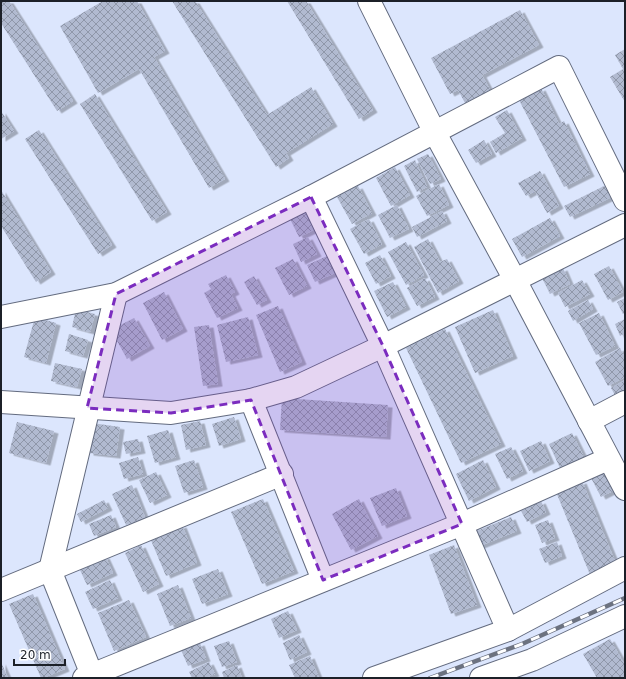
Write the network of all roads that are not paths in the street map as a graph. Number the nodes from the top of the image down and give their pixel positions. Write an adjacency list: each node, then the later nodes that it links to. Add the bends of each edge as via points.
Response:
1 (369, 1): 2 (street)
2 (435, 133): 3 (street); 4 (street, via 559,67); 6 (street)
3 (311, 197): 7 (street); 9 (street)
4 (625, 200)
5 (625, 225): 6 (street)
6 (515, 280): 9 (street); 14 (street)
7 (116, 294): 8 (street); 13 (street)
8 (1, 317)
9 (383, 346): 10 (street, via 296,387); 18 (street)
10 (251, 400): 13 (street, via 171,413); 16 (street)
11 (1, 402): 13 (street)
12 (625, 402): 14 (street)
13 (87, 408): 20 (street)
14 (589, 421): 15 (street)
15 (608, 459): 17 (street); 18 (street)
16 (282, 474): 20 (street); 21 (street)
17 (625, 489)
18 (462, 524): 21 (street); 24 (street)
19 (625, 568): 24 (street)
20 (50, 570): 22 (street); 26 (street)
21 (323, 580): 26 (street)
22 (1, 590)
23 (625, 616): 25 (street)
24 (508, 630): 27 (street)
25 (530, 673): 28 (street)
26 (88, 676)
27 (374, 678)
28 (481, 678)

